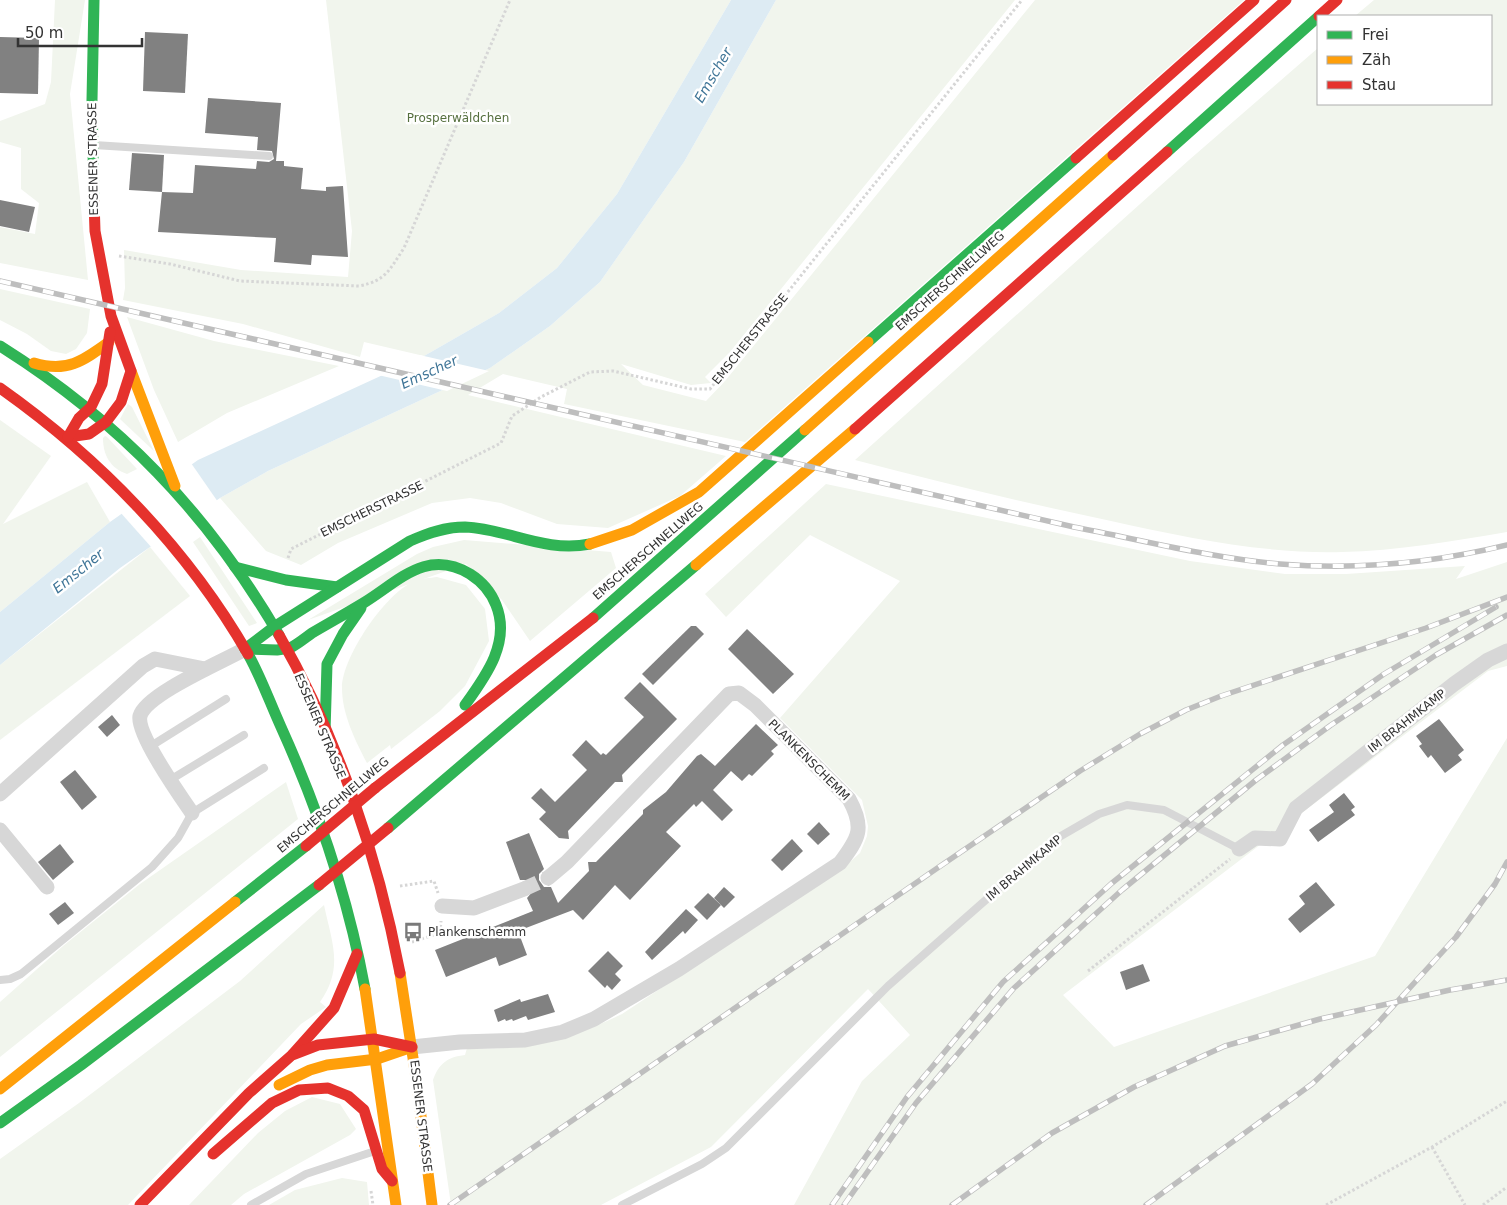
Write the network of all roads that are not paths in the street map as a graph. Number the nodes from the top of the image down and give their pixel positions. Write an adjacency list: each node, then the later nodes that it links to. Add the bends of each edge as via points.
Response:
1 (94, 0): 7 (main road, ESSENER STRASSE)
2 (1254, 0): 12 (main road)
3 (1286, 0): 8 (main road, EMSCHERSCHNELLWEG)
4 (1337, 0): 5 (main road)
5 (1321, 15)
6 (1317, 19): 53 (main road, bridge, via 893,396 388,828 319,885)
7 (92, 145): 10 (lane); 13 (main road, ESSENER STRASSE, via 98,253)
8 (1120, 148): 9 (lane); 34 (main road, EMSCHERSCHNELLWEG, via 614,601)
9 (1103, 154)
10 (269, 156)
11 (1085, 160): 12 (lane)
12 (1068, 166): 24 (main road, via 759,442 699,492 671,510 608,539 559,547 495,532 451,527 410,541)
13 (111, 316): 14 (main road, ESSENER STRASSE); 17 (main road, ESSENER STRASSE)
14 (110, 342): 16 (main road, via 84,359 55,369); 19 (main road, ESSENER STRASSE, via 102,384)
15 (0, 346): 16 (main road)
16 (21, 357): 19 (main road)
17 (131, 371): 20 (main road, via 122,402); 22 (main road, ESSENER STRASSE)
18 (0, 388): 21 (main road)
19 (91, 407): 20 (main road, ESSENER STRASSE); 21 (main road, ESSENER STRASSE, via 79,418)
20 (106, 422): 21 (main road, via 89,434); 22 (main road, ESSENER STRASSE)
21 (68, 437): 27 (main road, via 117,484 176,550)
22 (179, 496): 23 (main road, ESSENER STRASSE)
23 (235, 567): 24 (main road, via 286,580); 26 (main road, ESSENER STRASSE)
24 (337, 587): 26 (main road)
25 (365, 601): 28 (main road); 32 (main road, via 327,664); 34 (main road, via 411,570 437,564 466,572 486,588 498,606 499,646 488,674)
26 (274, 627): 27 (main road); 28 (main road, ESSENER STRASSE)
27 (245, 648): 28 (main road); 30 (street); 46 (main road, via 328,842)
28 (287, 649): 32 (main road, ESSENER STRASSE)
29 (1507, 651): 41 (street, IM BRAHMKAMP, via 1454,684 1296,808 1280,839 1256,838)
30 (205, 669): 35 (street, via 174,685 147,706 140,716); 38 (street, via 155,659 142,666)
31 (226, 700): 35 (lane)
32 (325, 732): 49 (main road, ESSENER STRASSE, via 378,882 392,936)
33 (244, 735): 37 (lane)
34 (430, 743): 52 (main road, EMSCHERSCHNELLWEG, bridge, via 306,846)
35 (151, 746): 37 (street)
36 (264, 768): 39 (lane)
37 (170, 780): 39 (street)
38 (0, 794)
39 (192, 813): 47 (lane, via 178,838 152,867 21,974)
40 (0, 830): 43 (street)
41 (1239, 849): 62 (lane, IM BRAHMKAMP, via 1164,810 1127,805 1099,814 1054,840 896,980 726,1148)
42 (548, 878): 49 (street, PLANKENSCHEMM, via 729,694 739,694 754,705 849,799 857,814 859,832 840,863 679,969 594,1019 563,1032 525,1040)
43 (46, 887)
44 (524, 889): 45 (street, via 474,908)
45 (442, 906)
46 (357, 954): 48 (main road); 50 (main road, via 334,1008)
47 (0, 980)
48 (374, 1039): 49 (main road); 50 (main road, via 318,1045); 51 (main road)
49 (412, 1047): 51 (main road); 61 (main road, ESSENER STRASSE)
50 (292, 1055): 58 (main road, via 249,1093)
51 (377, 1059): 54 (main road, via 327,1065 275,1087 249,1111); 57 (main road)
52 (0, 1089)
53 (0, 1123)
54 (225, 1142): 55 (main road, via 272,1103 299,1090 328,1088 348,1096 364,1110); 56 (main road)
55 (376, 1151): 57 (main road, via 382,1169); 59 (lane, via 306,1174)
56 (204, 1163)
57 (392, 1181): 60 (main road)
58 (140, 1205)
59 (251, 1205)
60 (396, 1205)
61 (432, 1205)
62 (622, 1205)

